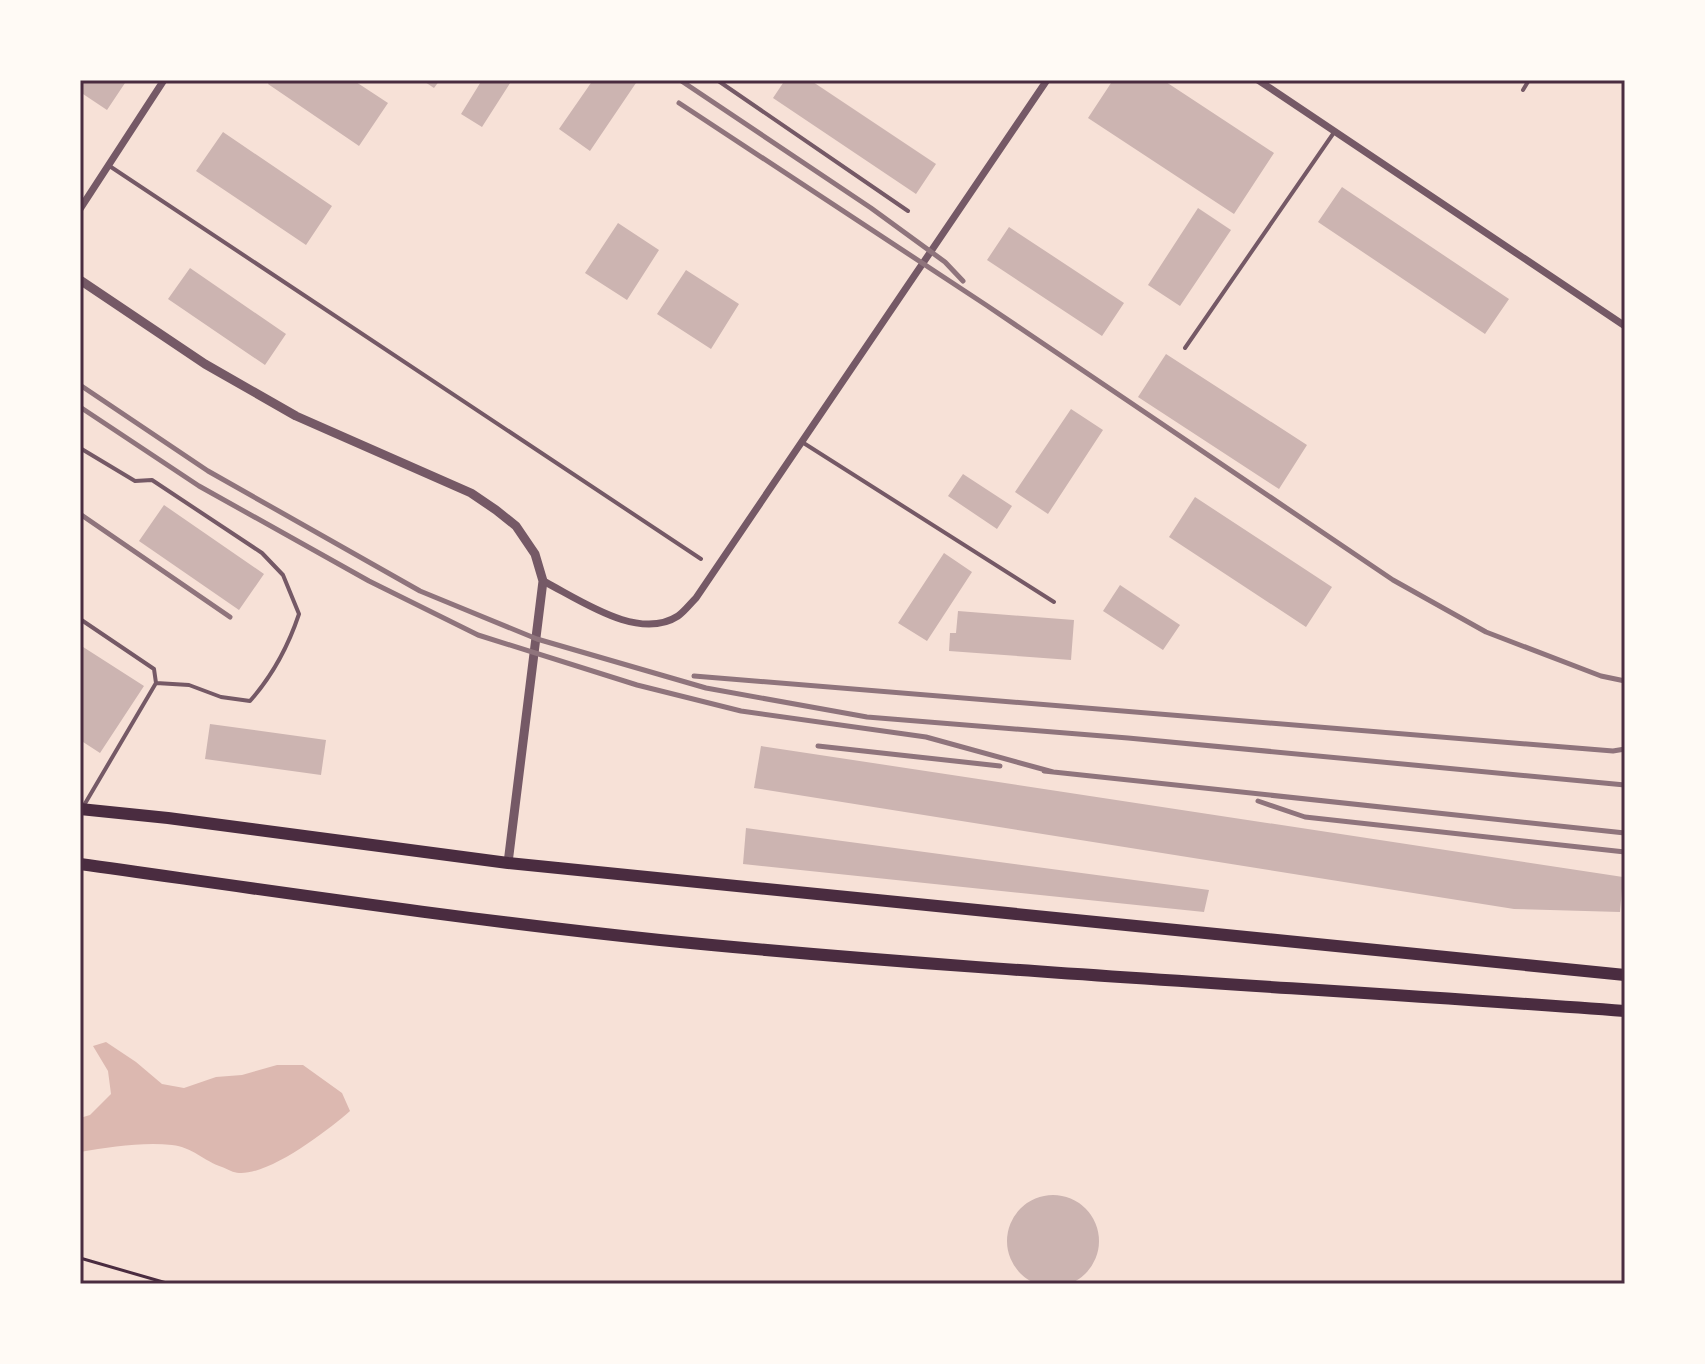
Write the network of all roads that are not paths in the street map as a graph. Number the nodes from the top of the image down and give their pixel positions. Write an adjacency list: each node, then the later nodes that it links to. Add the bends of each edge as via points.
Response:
1 (164, 80): 8 (street)
2 (717, 80): 10 (lane)
3 (1047, 80): 14 (street)
4 (1258, 80): 7 (street)
5 (1529, 80): 6 (lane)
6 (1523, 90)
7 (1335, 131): 12 (street); 13 (lane)
8 (108, 165): 9 (street); 16 (lane)
9 (80, 209)
10 (908, 211)
11 (80, 280): 17 (street, via 205,364 296,416 471,493 516,526 535,554)
12 (1625, 326)
13 (1185, 348)
14 (802, 442): 17 (street, via 696,598 677,617 633,624); 18 (lane)
15 (80, 448): 20 (lane, via 135,481 152,480 262,553 283,575 299,614 288,646 250,701 189,685)
16 (701, 559)
17 (543, 581): 22 (street)
18 (1054, 602)
19 (80, 619): 20 (lane, via 154,669)
20 (156, 683): 21 (lane)
21 (81, 809): 22 (highway)
22 (508, 863): 24 (highway)
23 (80, 864): 25 (highway, via 461,918 662,940 1046,974)
24 (1625, 975)
25 (1625, 1011)

